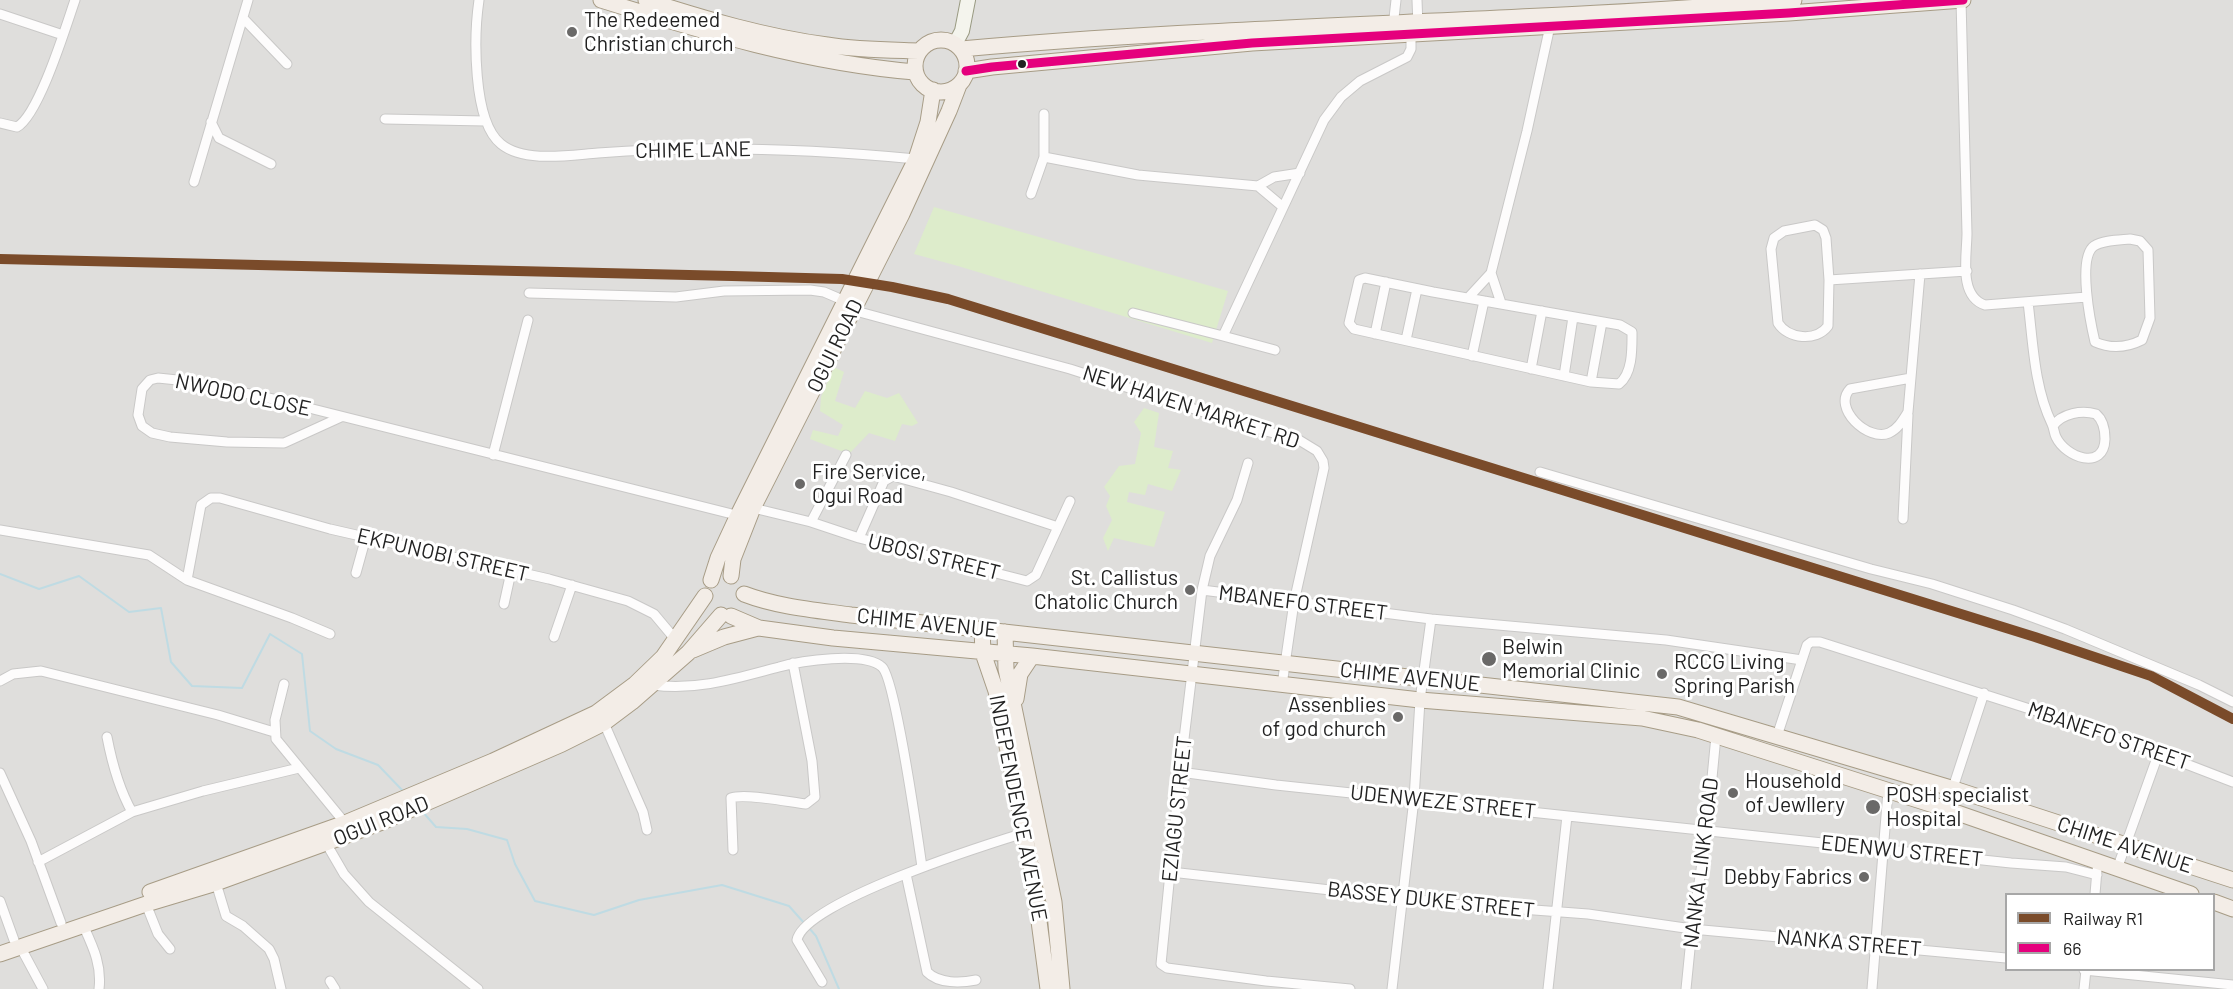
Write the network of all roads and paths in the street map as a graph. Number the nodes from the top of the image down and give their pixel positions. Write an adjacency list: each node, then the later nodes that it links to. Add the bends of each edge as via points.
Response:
1 (75, 0): 18 (street)
2 (248, 0): 14 (street)
3 (479, 0): 28 (street, CHIME LANE, via 475,46)
4 (601, 0): 11 (main road)
5 (646, 0): 12 (main road)
6 (968, 0): 19 (street)
7 (1396, 0): 16 (street)
8 (1417, 0): 17 (street)
9 (1794, 0): 17 (main road, via 1485,19)
10 (1962, 0): 15 (main road); 39 (street)
11 (630, 4): 12 (main road)
12 (679, 12): 20 (main road)
13 (0, 14): 18 (street)
14 (243, 18): 22 (street); 29 (street)
15 (1550, 26): 17 (main road); 40 (street)
16 (1393, 28): 17 (main road); 19 (main road, via 1277,27); 24 (main road, via 992,67)
17 (1415, 30): 34 (street, via 1407,57 1360,81 1335,103)
18 (63, 34): 30 (street, via 41,92 21,126)
19 (958, 46): 21 (main road, via 934,40); 24 (main road, via 965,56)
20 (803, 48): 21 (main road); 23 (main road, via 836,63)
21 (919, 51): 23 (main road)
22 (287, 64)
23 (915, 72): 25 (main road)
24 (963, 78): 25 (main road, via 944,92); 42 (main road, OGUI ROAD, via 902,214)
25 (933, 90): 32 (main road, OGUI ROAD)
26 (1044, 114): 31 (street)
27 (385, 118): 28 (street)
28 (485, 121): 32 (street, CHIME LANE, via 502,146 521,154 740,149)
29 (211, 122): 33 (street, via 219,138); 35 (street)
30 (0, 123)
31 (1044, 157): 36 (street, via 1138,175); 37 (street)
32 (916, 159): 42 (main road, OGUI ROAD)
33 (271, 164)
34 (1300, 172): 36 (street, via 1274,177); 38 (street)
35 (194, 182)
36 (1258, 186): 38 (street)
37 (1031, 194)
38 (1283, 207): 59 (street)
39 (1966, 271): 41 (street); 50 (street, via 1970,294 1978,303)
40 (1491, 273): 48 (street); 51 (street)
41 (1920, 274): 43 (street); 65 (street)
42 (863, 276): 52 (main road, OGUI ROAD)
43 (1829, 280): 43 (street, via 1826,238 1819,227 1806,225 1774,238 1771,249 1778,323 1786,332 1815,335 1826,329)
44 (1386, 282): 45 (street); 58 (street); 58 (street, via 1359,280 1349,323 1354,329)
45 (1417, 289): 48 (street); 60 (street)
46 (529, 293): 52 (street, NEW HAVEN MARKET RD, via 676,297 724,291 810,290 824,292)
47 (2087, 297): 47 (street, via 2086,266 2094,246 2130,239 2145,244 2150,318 2142,340 2118,347 2095,342); 50 (street)
48 (1468, 298): 49 (street)
49 (1484, 301): 51 (street); 62 (street)
50 (2028, 302): 69 (street, via 2042,399)
51 (1502, 303): 53 (street)
52 (849, 305): 75 (main road, OGUI ROAD); 91 (street, NEW HAVEN MARKET RD, via 1071,369 1310,445 1324,468)
53 (1542, 311): 55 (street); 63 (street)
54 (1133, 313): 59 (street)
55 (1573, 317): 57 (street); 64 (street)
56 (528, 320): 70 (street)
57 (1602, 322): 66 (street); 66 (street, via 1632,332 1628,370 1623,381 1614,385)
58 (1375, 334): 60 (street)
59 (1223, 336): 61 (street)
60 (1406, 340): 62 (street)
61 (1275, 350)
62 (1472, 356): 63 (street)
63 (1531, 369): 64 (street)
64 (1564, 376): 66 (street)
65 (1911, 378): 67 (street); 67 (street, via 1850,389 1845,402 1861,426 1878,435 1895,429)
66 (1591, 382)
67 (1908, 412): 76 (street)
68 (341, 417): 68 (street, NWODO CLOSE, via 233,390 158,378 142,389 138,415 142,426 152,433 250,442 291,441); 70 (street, NWODO CLOSE)
69 (2053, 426): 69 (street, via 2060,444 2074,456 2095,456 2104,446 2102,422 2096,414 2070,415)
70 (493, 455): 75 (street, NWODO CLOSE)
71 (846, 455): 77 (street)
72 (1248, 463): 88 (street, via 1237,500 1210,556)
73 (1540, 472): 119 (street, via 2013,610)
74 (1070, 501): 78 (street, UBOSI STREET)
75 (746, 514): 77 (street, UBOSI STREET); 84 (main road, OGUI ROAD); 86 (main road, OGUI ROAD, via 718,558)
76 (1903, 519)
77 (811, 522): 81 (street, UBOSI STREET)
78 (1058, 527): 81 (street, UBOSI STREET, via 1036,575 1027,580); 81 (street, via 893,476 884,482)
79 (0, 530): 85 (street, via 149,555)
80 (366, 537): 82 (street, EKPUNOBI STREET); 83 (street); 85 (street, EKPUNOBI STREET, via 211,498 201,505)
81 (859, 538)
82 (511, 572): 87 (street, EKPUNOBI STREET); 92 (street)
83 (356, 573)
84 (731, 576): 86 (main road); 89 (main road)
85 (187, 580): 98 (street)
86 (711, 580): 90 (main road)
87 (572, 585): 99 (street); 100 (street, EKPUNOBI STREET, via 643,608 662,621)
88 (1202, 590): 91 (street, MBANEFO STREET); 104 (street, MBANEFO STREET)
89 (744, 594): 93 (main road, via 738,611); 96 (main road, CHIME AVENUE, via 806,609)
90 (705, 596): 93 (main road, via 710,607); 100 (main road, OGUI ROAD)
91 (1294, 602): 94 (street, MBANEFO STREET); 109 (street, NEW HAVEN MARKET RD)
92 (504, 604)
93 (726, 615): 95 (main road, CHIME AVENUE); 102 (main road, OGUI ROAD)
94 (1431, 619): 107 (street, MBANEFO STREET, via 1666,640); 111 (street)
95 (759, 627): 101 (main road, CHIME AVENUE); 102 (main road)
96 (982, 629): 97 (main road, CHIME AVENUE); 103 (main road, INDEPENDENCE AVENUE)
97 (1005, 632): 104 (main road, CHIME AVENUE); 105 (main road, INDEPENDENCE AVENUE)
98 (330, 634)
99 (554, 637)
100 (675, 639): 126 (main road, OGUI ROAD, via 635,684)
101 (892, 644): 103 (main road, CHIME AVENUE); 116 (main road, via 972,663)
102 (688, 653): 114 (main road, OGUI ROAD)
103 (983, 653): 105 (main road, CHIME AVENUE); 116 (main road, INDEPENDENCE AVENUE)
104 (1194, 654): 109 (main road, CHIME AVENUE); 110 (street, EZIAGU STREET)
105 (1005, 655): 106 (main road, CHIME AVENUE); 120 (main road, INDEPENDENCE AVENUE)
106 (1032, 656): 110 (main road, CHIME AVENUE); 120 (main road, via 1020,674)
107 (1802, 660): 117 (street, MBANEFO STREET, via 1807,645 1820,642); 124 (street)
108 (793, 663): 114 (street, via 706,686); 147 (street, via 815,797 806,804 734,796 730,802); 149 (street, via 838,658 876,663 886,673)
109 (1285, 663): 111 (main road, CHIME AVENUE); 115 (street, NEW HAVEN MARKET RD)
110 (1192, 676): 115 (main road, CHIME AVENUE); 129 (street, EZIAGU STREET)
111 (1424, 679): 118 (street); 124 (main road, CHIME AVENUE, via 1678,706)
112 (0, 681): 122 (street, via 13,674 41,671)
113 (284, 684): 122 (street)
114 (653, 685): 121 (main road, OGUI ROAD)
115 (1282, 685): 118 (main road, CHIME AVENUE)
116 (996, 691): 142 (main road, INDEPENDENCE AVENUE)
117 (1984, 693): 127 (street, MBANEFO STREET); 132 (street)
118 (1420, 700): 123 (main road, CHIME AVENUE, via 1624,716); 134 (street)
119 (2233, 702)
120 (1015, 711): 177 (main road, INDEPENDENCE AVENUE, via 1054,902)
121 (604, 723): 126 (main road, OGUI ROAD); 140 (street, via 643,812)
122 (274, 732): 128 (street)
123 (1716, 736): 133 (main road, CHIME AVENUE); 141 (street, NANKA LINK ROAD)
124 (1777, 736): 132 (main road, CHIME AVENUE)
125 (107, 737): 137 (street, via 113,766)
126 (559, 738): 135 (main road, OGUI ROAD)
127 (2159, 752): 131 (street, MBANEFO STREET); 145 (street)
128 (299, 768): 137 (street); 139 (street)
129 (1180, 772): 134 (street, UDENWEZE STREET); 152 (street, EZIAGU STREET)
130 (0, 773): 148 (street)
131 (2233, 782)
132 (1954, 789): 136 (street); 145 (main road, CHIME AVENUE)
133 (1888, 791): 136 (main road, CHIME AVENUE); 146 (street)
134 (1414, 799): 138 (street, UDENWEZE STREET); 158 (street)
135 (413, 802): 139 (main road, OGUI ROAD); 143 (main road, OGUI ROAD)
136 (1946, 809): 150 (main road, CHIME AVENUE)
137 (132, 812): 148 (street)
138 (1567, 816): 141 (street, UDENWEZE STREET); 163 (street)
139 (345, 823): 144 (main road, OGUI ROAD)
140 (647, 830)
141 (1707, 830): 146 (street, EDENWU STREET); 166 (street, NANKA LINK ROAD)
142 (1024, 833): 149 (street); 177 (main road, INDEPENDENCE AVENUE)
143 (326, 843): 144 (main road, OGUI ROAD); 181 (street, via 344,874 369,902)
144 (301, 846): 155 (main road, OGUI ROAD); 164 (main road, OGUI ROAD)
145 (2126, 846): 151 (street); 154 (main road, CHIME AVENUE)
146 (1884, 849): 150 (street, EDENWU STREET); 168 (street)
147 (733, 850)
148 (38, 862): 164 (street)
149 (922, 867): 153 (street)
150 (2096, 868): 151 (main road, CHIME AVENUE); 156 (street)
151 (2117, 868): 157 (main road, CHIME AVENUE)
152 (1171, 872): 158 (street, BASSEY DUKE STREET); 182 (street, EZIAGU STREET, via 1161,964 1167,969)
153 (906, 874): 174 (street, via 927,972 951,981); 175 (street, via 836,905 802,929 797,940)
154 (2233, 880)
155 (216, 883): 161 (main road, OGUI ROAD); 180 (street, via 226,916 243,926 272,954)
156 (2095, 893)
157 (2188, 893)
158 (1403, 898): 163 (street, BASSEY DUKE STREET); 183 (street)
159 (0, 901): 167 (street)
160 (2215, 902): 162 (main road)
161 (146, 904): 165 (main road, OGUI ROAD); 169 (street, via 158,934)
162 (2233, 909)
163 (1556, 912): 166 (street, BASSEY DUKE STREET); 184 (street)
164 (61, 923): 167 (main road, OGUI ROAD)
165 (84, 925): 167 (main road, OGUI ROAD); 179 (street, via 99,962)
166 (1692, 929): 168 (street, NANKA STREET); 185 (street, NANKA LINK ROAD)
167 (12, 944): 170 (main road, OGUI ROAD); 178 (street)
168 (1877, 946): 171 (street, NANKA STREET); 186 (street)
169 (170, 949)
170 (0, 954)
171 (2005, 958)
172 (2085, 971): 187 (street)
173 (2095, 971): 176 (street)
174 (976, 980)
175 (822, 982)
176 (2233, 985)
177 (1052, 988)
178 (43, 989)
179 (99, 989)
180 (281, 989)
181 (478, 989)
182 (1350, 989)
183 (1392, 989)
184 (1548, 989)
185 (1686, 989)
186 (1872, 989)
187 (2084, 989)

